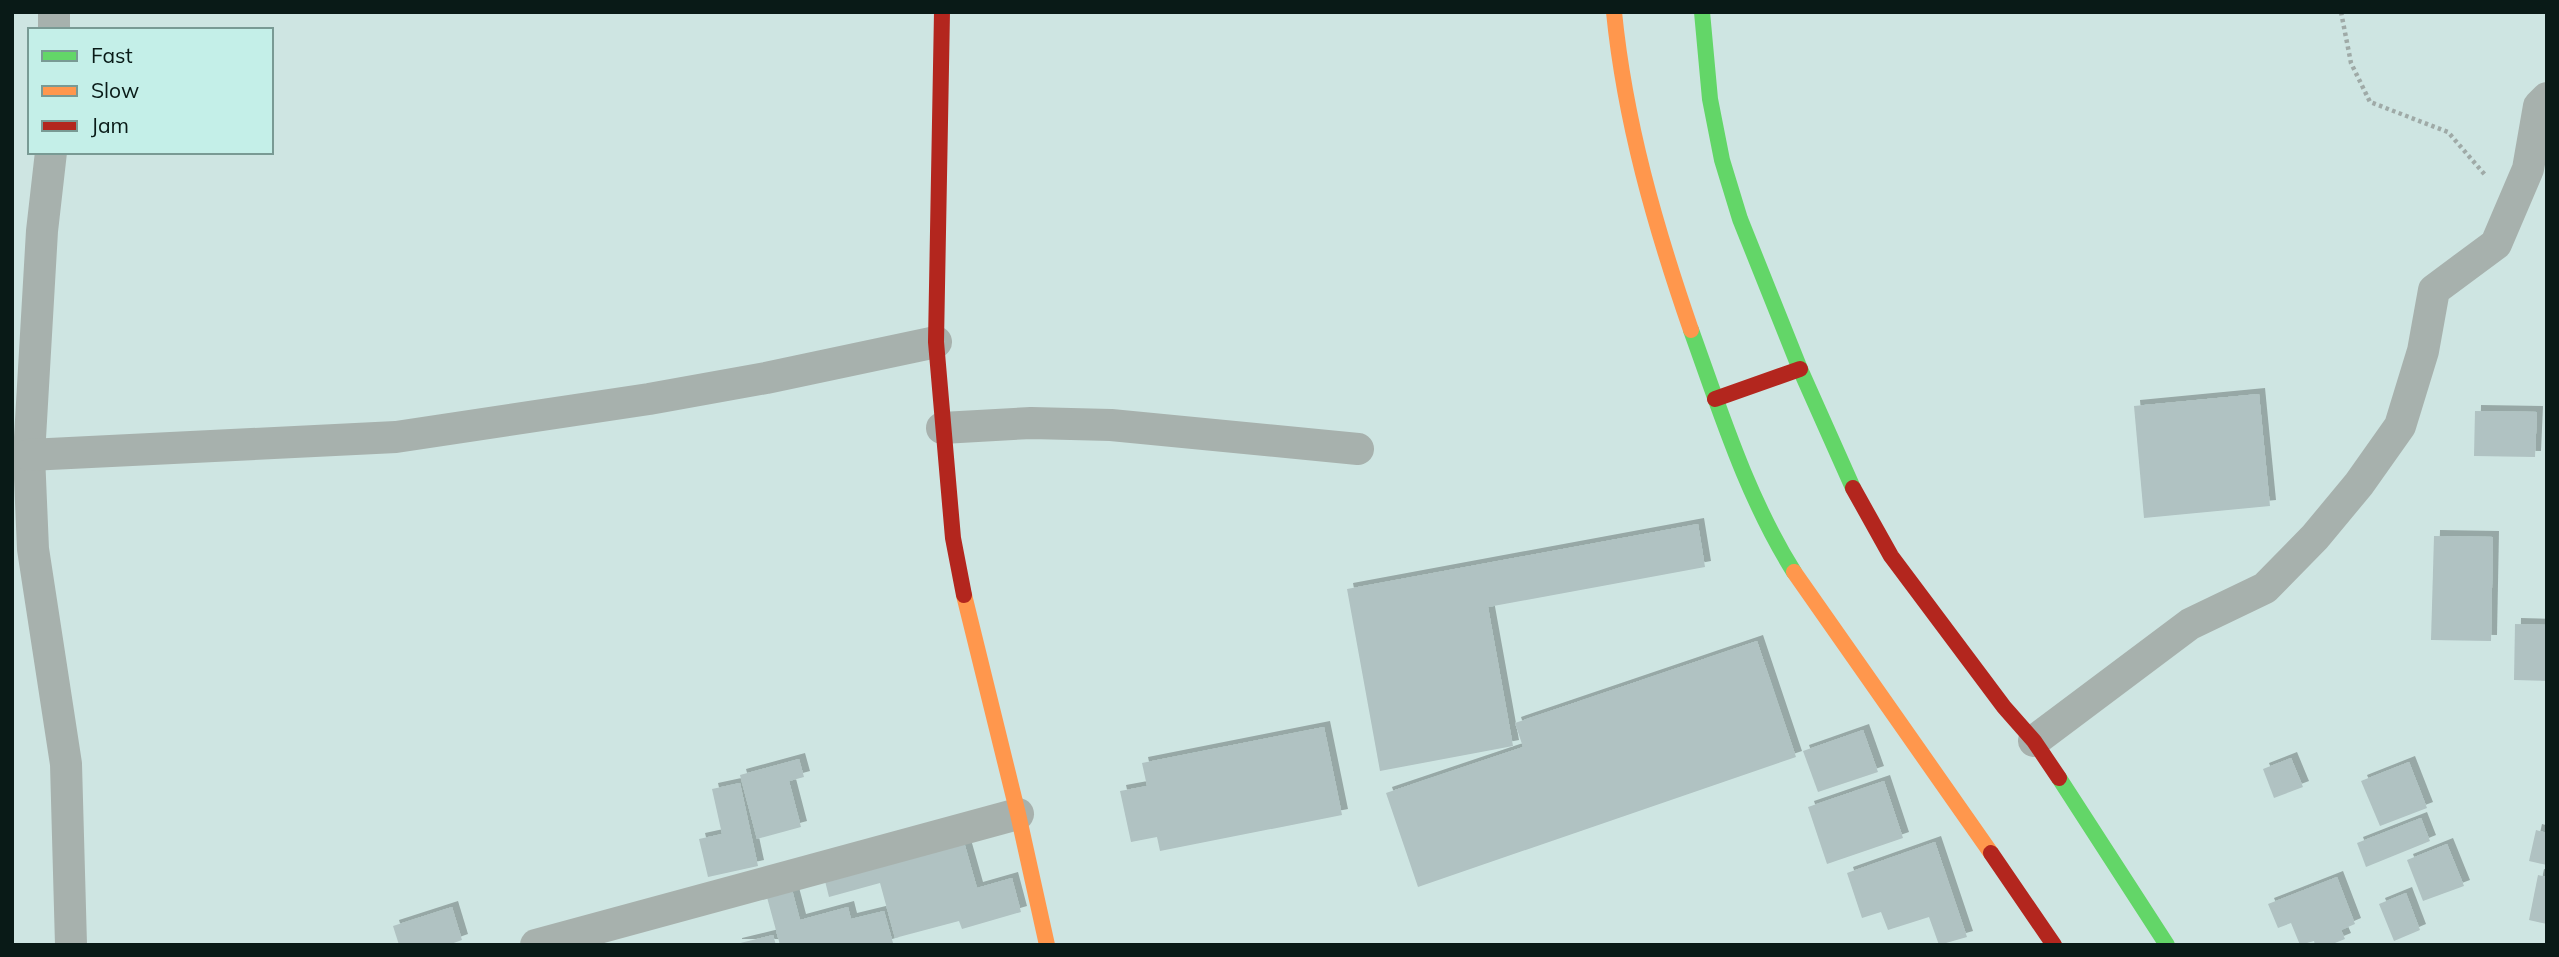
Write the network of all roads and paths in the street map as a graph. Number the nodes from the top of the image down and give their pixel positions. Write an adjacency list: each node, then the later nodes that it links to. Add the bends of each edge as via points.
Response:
1 (942, 12): 8 (main road)
2 (1614, 12): 10 (main road, via 1616,53 1647,194)
3 (1702, 12): 9 (main road, via 1721,160)
4 (2341, 12): 7 (path, via 2351,63 2371,102 2448,132 2485,176)
5 (2547, 98): 7 (street, via 2539,106)
6 (51, 154): 13 (street)
7 (2528, 169): 14 (street, via 2496,244 2434,290 2423,351 2400,426 2315,537 2265,588 2190,624)
8 (936, 342): 11 (main road); 13 (street, via 649,399 396,437)
9 (1800, 369): 10 (main road); 14 (main road, via 1852,486 1891,556)
10 (1715, 399): 20 (main road, via 1775,540)
11 (942, 428): 12 (street, via 1111,425); 15 (main road, via 953,538)
12 (1358, 449)
13 (29, 455): 17 (street, via 33,549 66,764)
14 (2034, 741): 16 (main road, via 2096,832)
15 (1018, 814): 18 (street); 19 (main road)
16 (2160, 943)
17 (71, 945)
18 (536, 945)
19 (1047, 945)
20 (2054, 945)

